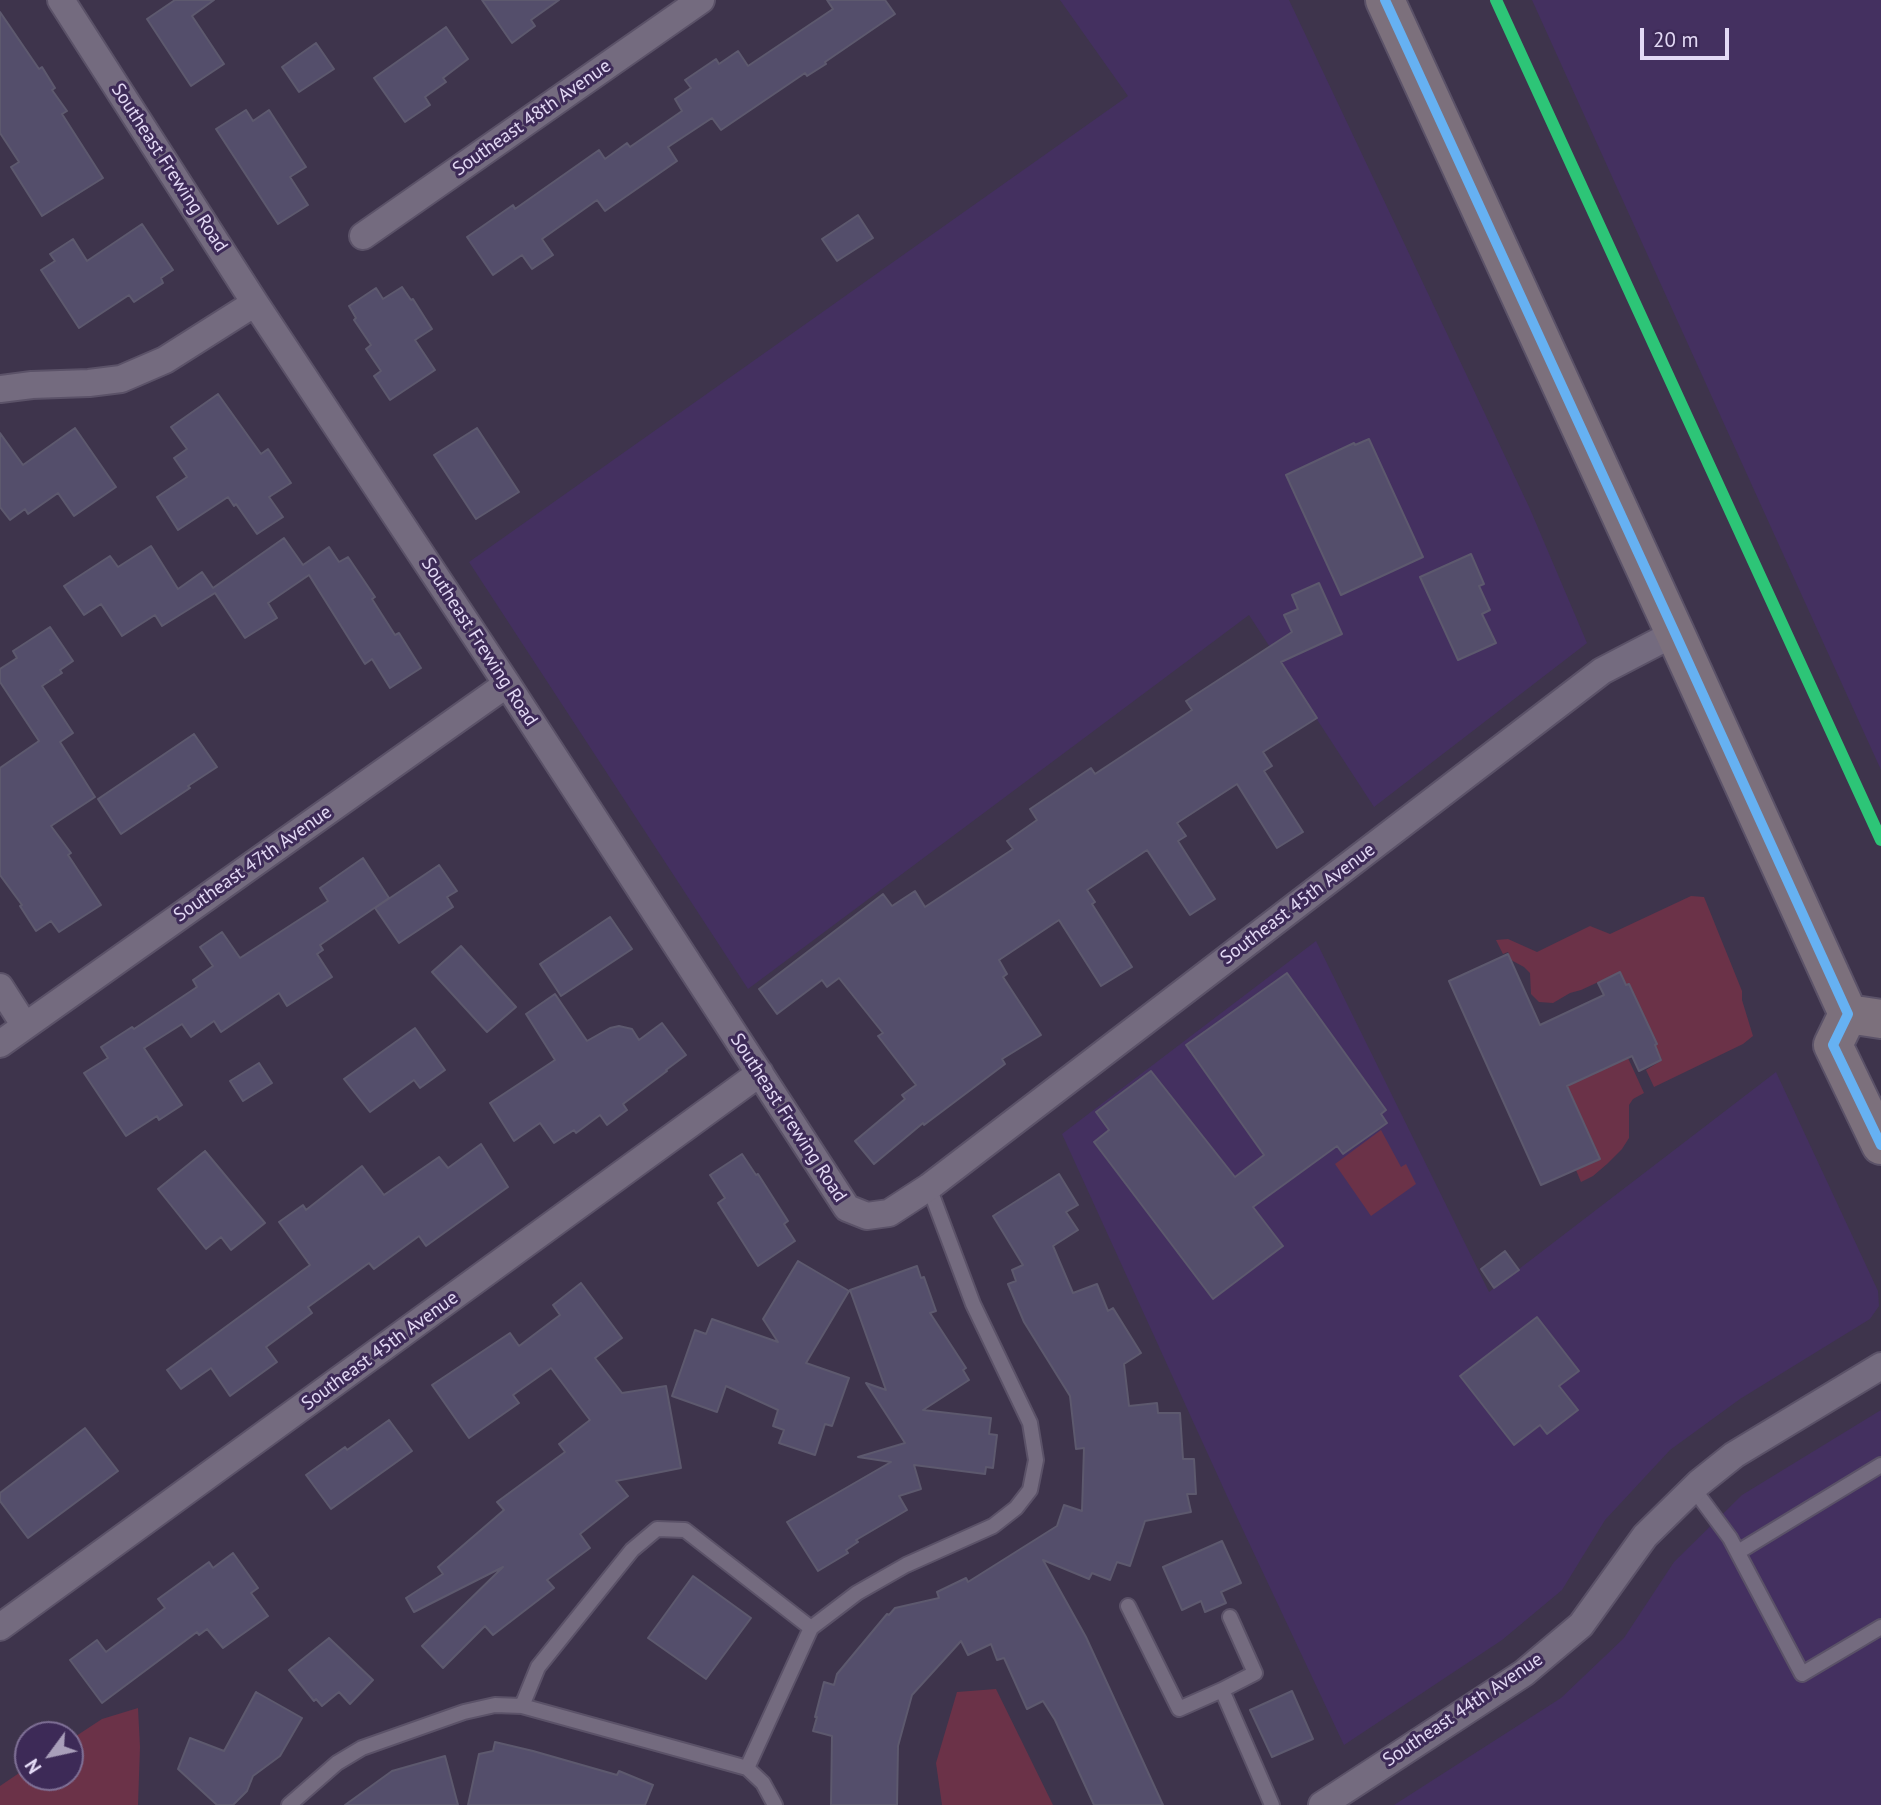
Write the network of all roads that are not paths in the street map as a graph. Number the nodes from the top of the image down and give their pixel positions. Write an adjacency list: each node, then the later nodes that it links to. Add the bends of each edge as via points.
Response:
1 (61, 0): 5 (street, Southeast Frewing Road)
2 (701, 0): 4 (street, Southeast 48th Avenue)
3 (1385, 0): 7 (main road)
4 (363, 236)
5 (255, 303): 6 (street, via 164,360 121,379); 8 (street, Southeast Frewing Road)
6 (0, 389)
7 (1675, 633): 10 (main road); 15 (street, Southeast 45th Avenue, via 1602,671)
8 (507, 684): 11 (street, Southeast 47th Avenue); 13 (street, Southeast Frewing Road)
9 (0, 987): 11 (street)
10 (1864, 1017): 14 (main road, via 1833,1045)
11 (25, 1026): 12 (street, Southeast 47th Avenue)
12 (0, 1044)
13 (760, 1073): 15 (street, Southeast Frewing Road, via 847,1208 867,1216 890,1213); 22 (street, Southeast 45th Avenue)
14 (1881, 1145)
15 (929, 1187): 24 (lane, via 973,1304 1030,1423 1037,1460 1030,1490 993,1526 894,1572)
16 (1881, 1366): 18 (street, Southeast 44th Avenue, via 1734,1455)
17 (1881, 1465): 19 (lane)
18 (1693, 1488): 19 (lane); 31 (street, Southeast 44th Avenue, via 1645,1536 1581,1625 1524,1673)
19 (1738, 1552): 23 (lane, via 1801,1674)
20 (1128, 1606): 25 (lane, via 1179,1709)
21 (1230, 1617): 25 (lane, via 1255,1672)
22 (0, 1627)
23 (1881, 1627)
24 (811, 1628): 26 (lane, via 685,1530 657,1528 632,1550 538,1667); 27 (lane)
25 (1222, 1690): 30 (lane)
26 (522, 1706): 27 (lane); 28 (lane, via 464,1712 362,1748 337,1763)
27 (747, 1768): 29 (lane, via 763,1783)
28 (289, 1805)
29 (775, 1805)
30 (1272, 1805)
31 (1322, 1805)

